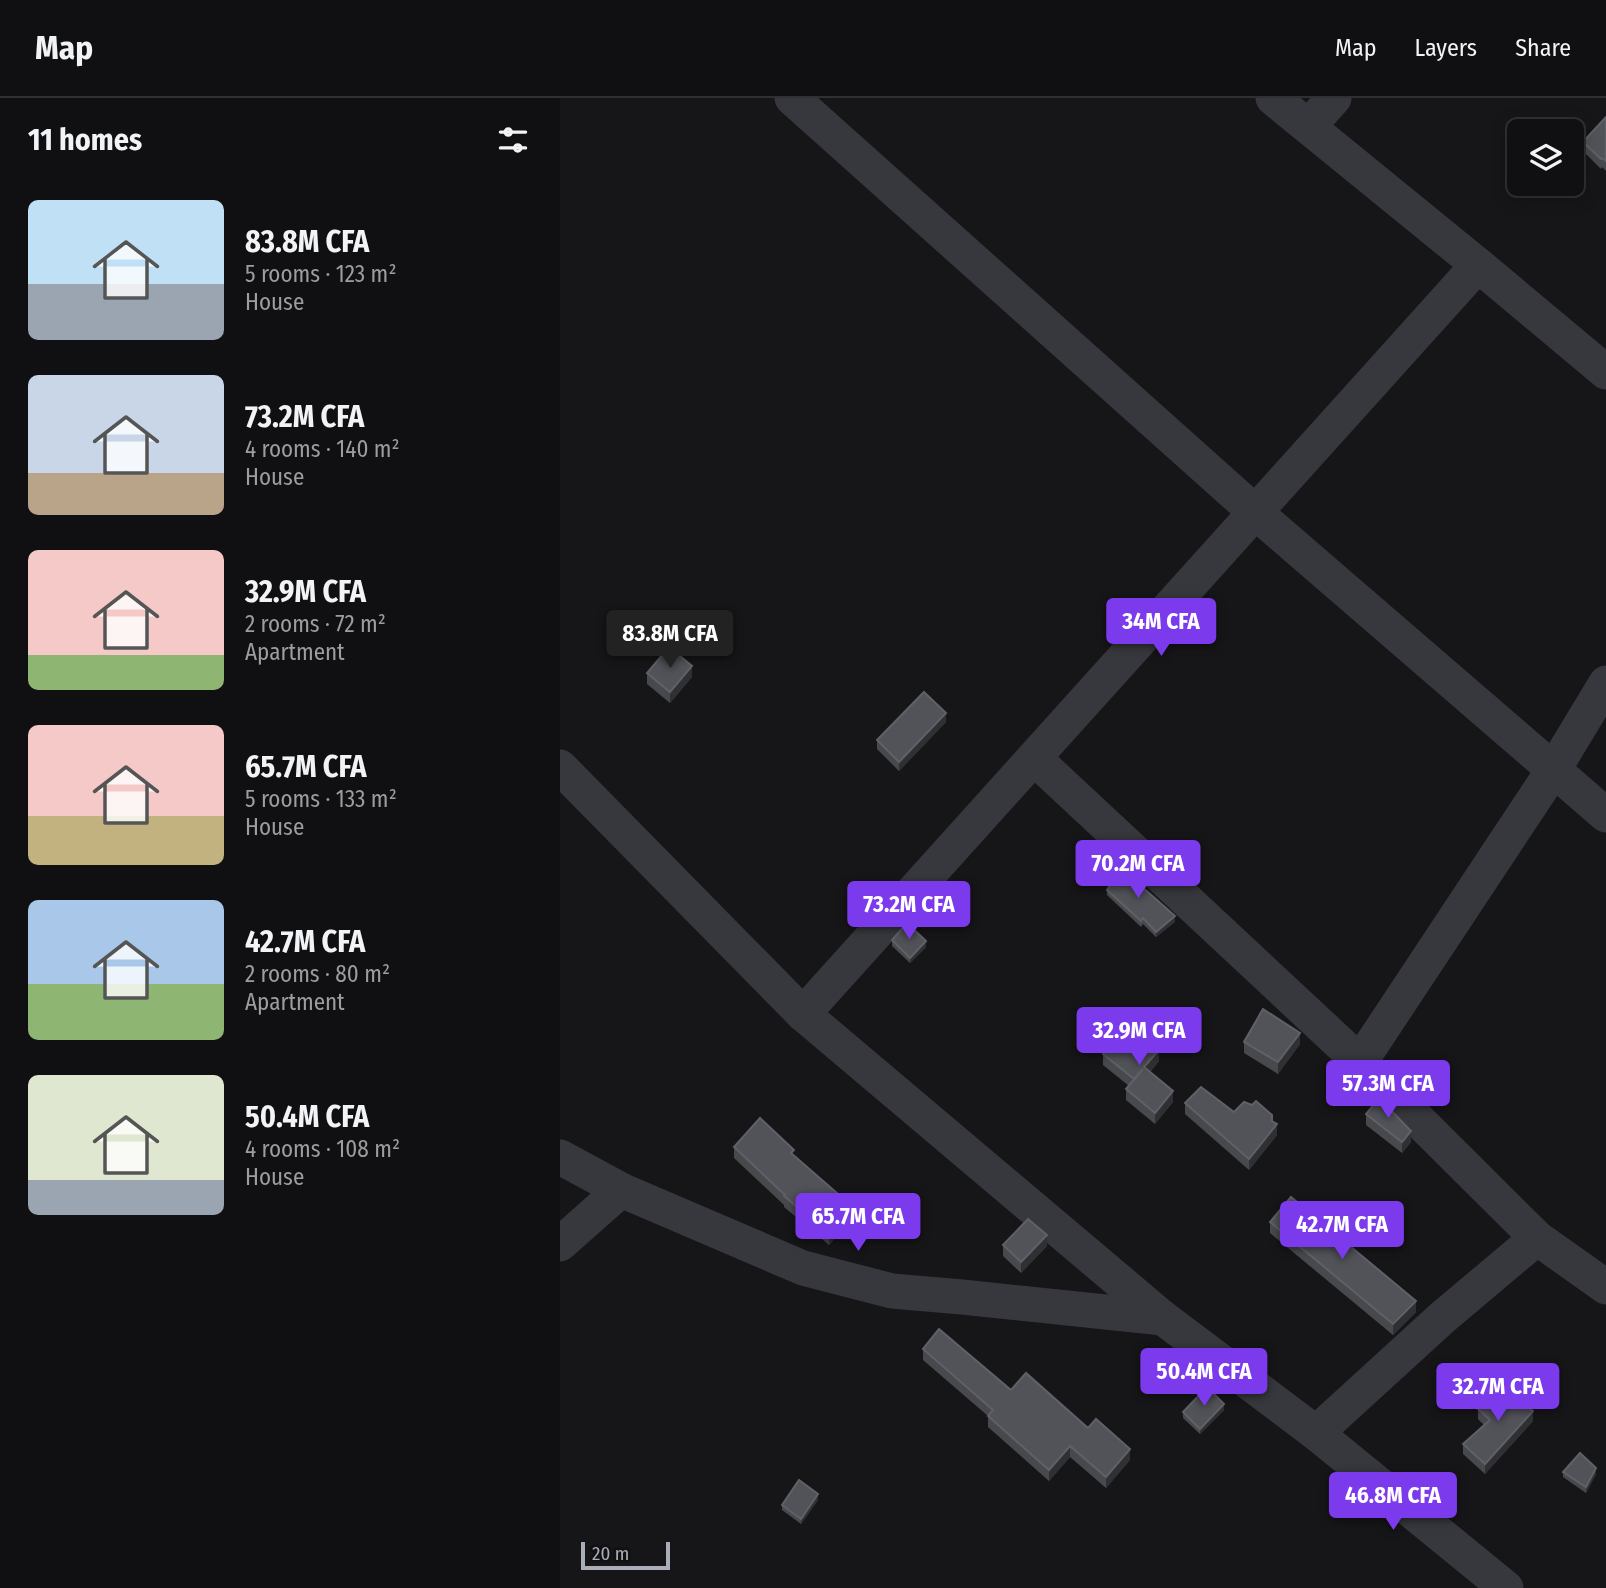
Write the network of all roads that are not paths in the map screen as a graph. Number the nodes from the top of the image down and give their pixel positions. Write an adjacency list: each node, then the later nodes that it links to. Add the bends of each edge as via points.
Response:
1 (792, 98): 7 (street)
2 (1273, 98): 4 (street)
3 (1334, 98): 4 (street)
4 (1309, 126): 5 (street)
5 (1478, 265): 6 (street); 7 (street)
6 (1606, 372)
7 (1255, 512): 9 (street); 11 (street)
8 (1606, 683): 11 (street)
9 (1034, 758): 13 (street); 14 (street)
10 (560, 767): 13 (street)
11 (1554, 769): 12 (street); 14 (street)
12 (1606, 815)
13 (803, 1014): 20 (street)
14 (1360, 1062): 17 (street)
15 (560, 1157): 16 (street)
16 (621, 1190): 18 (street); 20 (street, via 803,1268 892,1291)
17 (1536, 1238): 19 (street); 21 (street)
18 (560, 1244)
19 (1606, 1287)
20 (1163, 1318): 21 (street)
21 (1316, 1433): 22 (street)
22 (1506, 1588)

